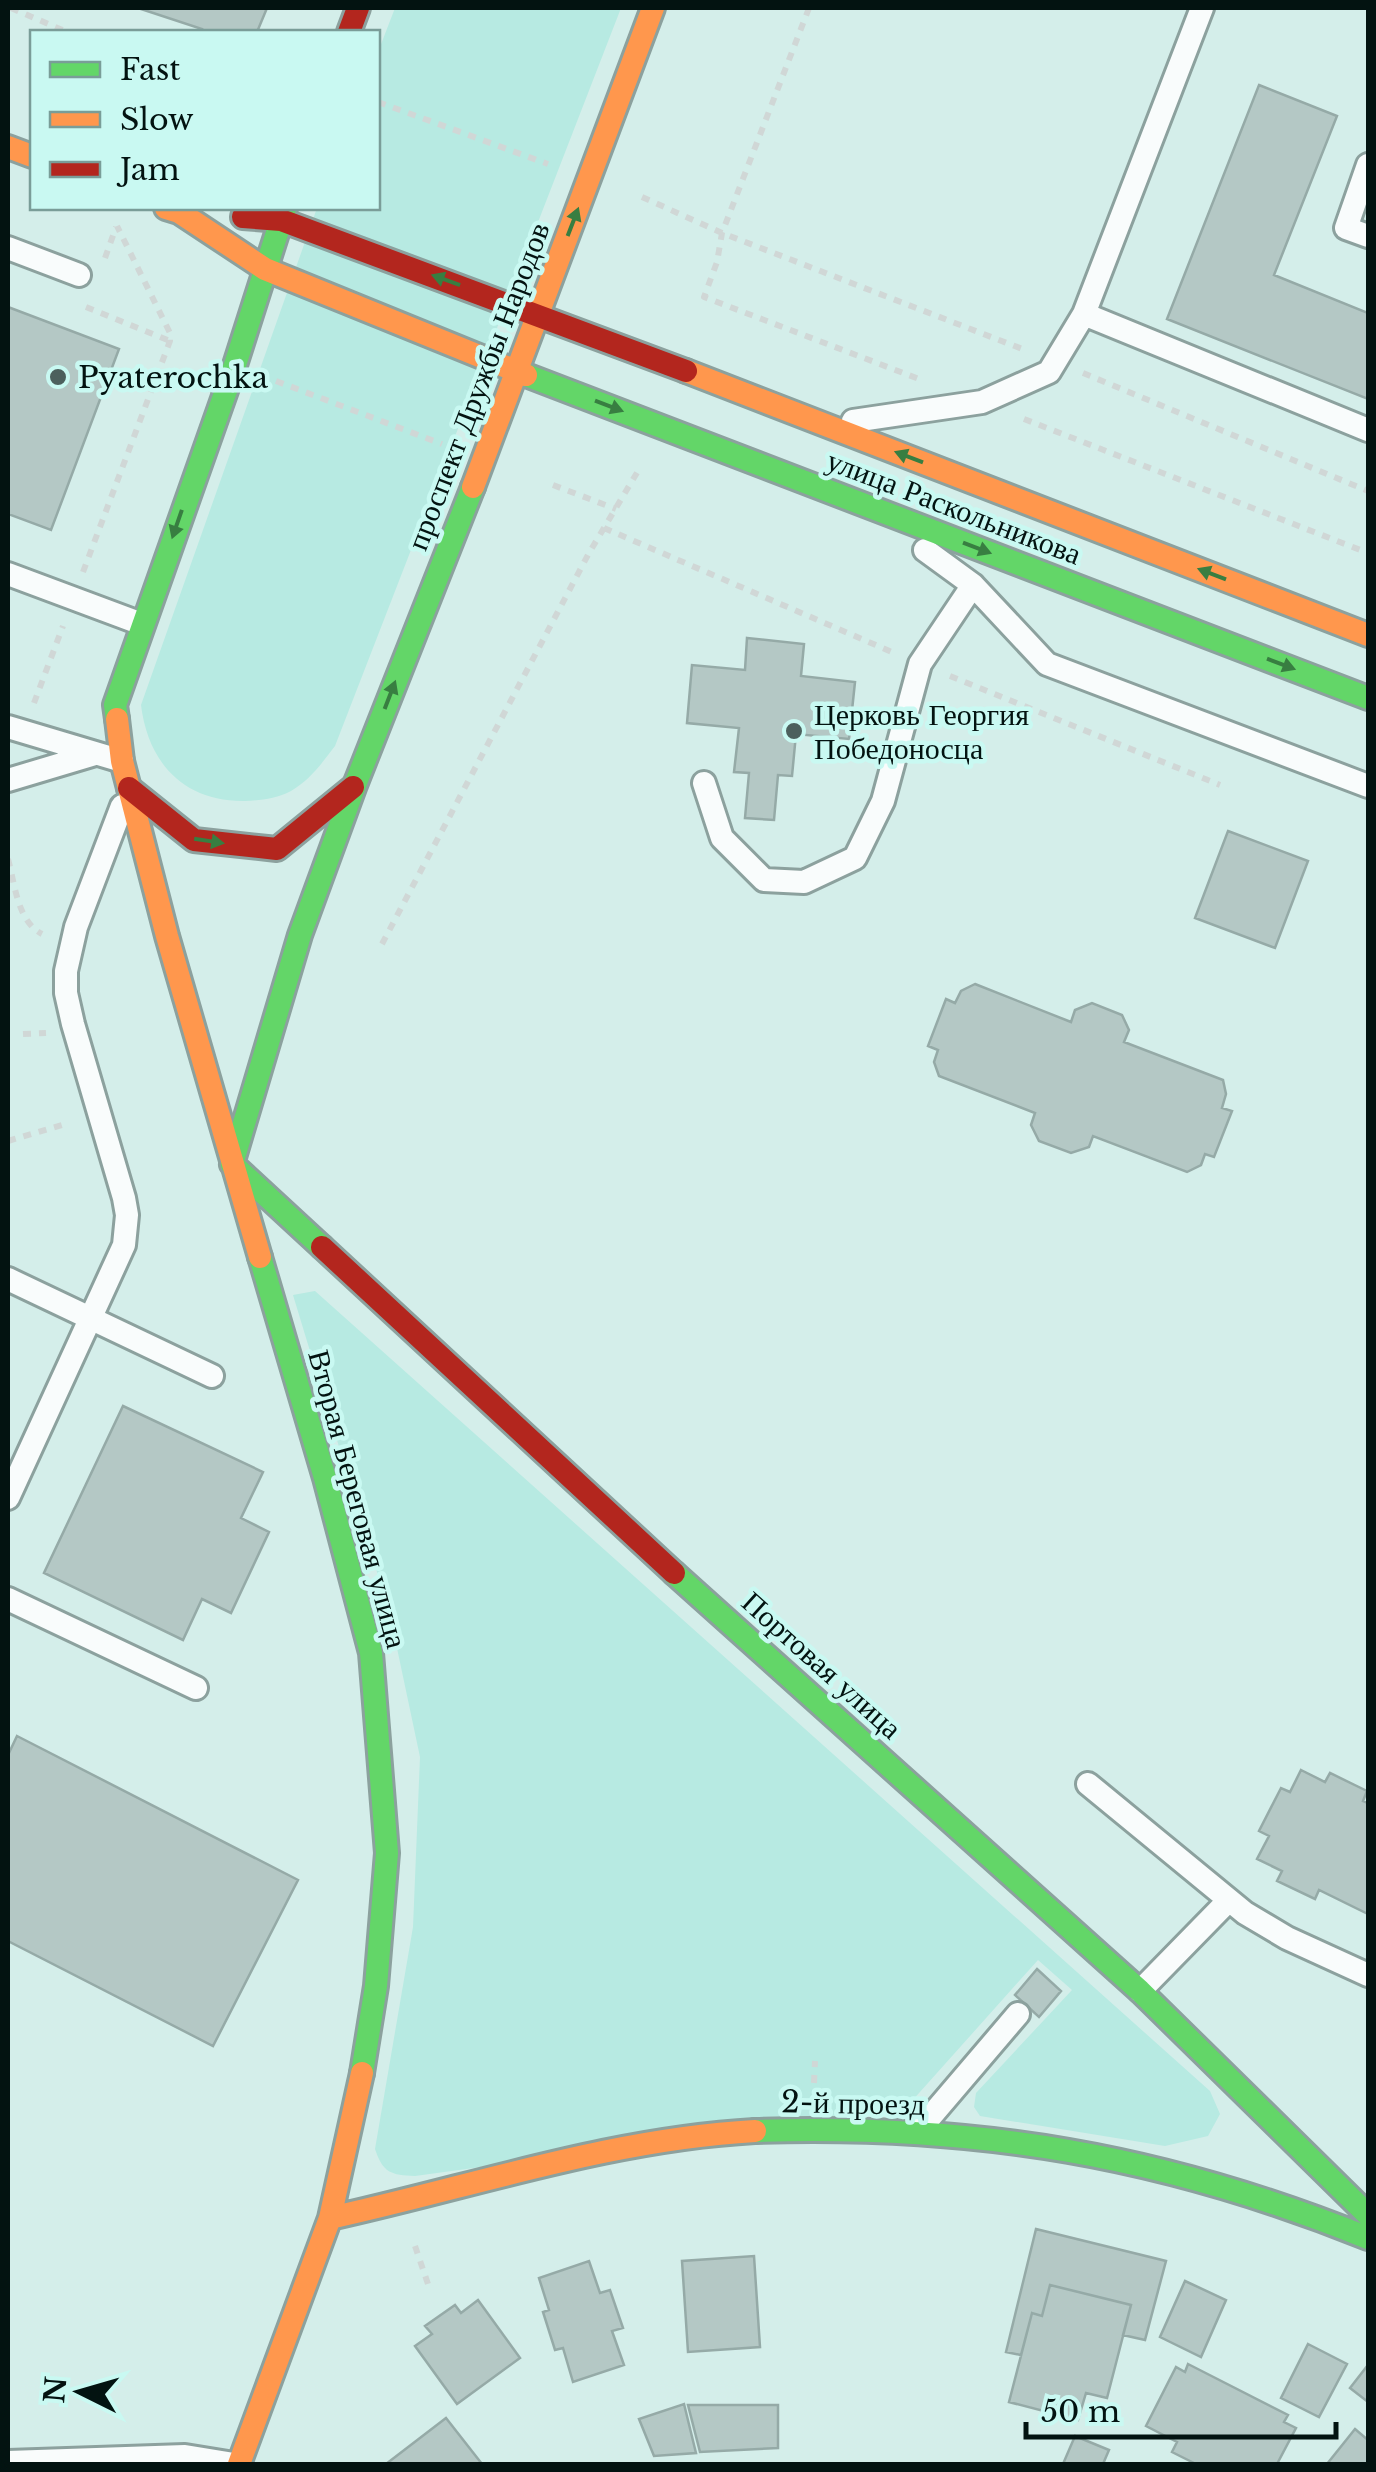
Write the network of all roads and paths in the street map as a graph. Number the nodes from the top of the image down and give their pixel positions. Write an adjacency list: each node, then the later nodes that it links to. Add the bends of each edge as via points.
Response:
1 (11, 8): 5 (path)
2 (652, 8): 18 (street, проспект Дружбы Народов, one-way to 2)
3 (809, 8): 12 (path)
4 (1202, 8): 19 (lane)
5 (62, 30)
6 (380, 103): 8 (path)
7 (1368, 165): 13 (lane, via 1346,228)
8 (558, 168)
9 (642, 197): 12 (path)
10 (173, 210): 11 (street, улица Раскольникова); 16 (street, улица Раскольникова)
11 (283, 214): 16 (street); 18 (street, улица Раскольникова, one-way to 11)
12 (722, 233): 21 (path); 24 (path, via 704,297)
13 (1368, 236)
14 (8, 248): 17 (lane)
15 (103, 263): 20 (path, via 117,226)
16 (265, 269): 22 (street, улица Раскольникова); 38 (street, one-way to 38)
17 (85, 285): 20 (path, via 85,309)
18 (537, 313): 22 (street, проспект Дружбы Народов); 26 (street, улица Раскольникова)
19 (1084, 314): 21 (lane); 27 (lane)
20 (170, 341): 37 (path)
21 (1056, 362): 25 (lane, via 1050,372); 31 (path)
22 (518, 372): 32 (street, улица Раскольникова, one-way to 32); 46 (street, проспект Дружбы Народов, one-way to 22)
23 (275, 380): 28 (path)
24 (926, 381)
25 (982, 402): 26 (lane); 34 (path)
26 (826, 425): 39 (street, улица Раскольникова, one-way to 26)
27 (1368, 430)
28 (445, 445)
29 (638, 470): 33 (path)
30 (553, 486): 33 (path)
31 (1368, 491)
32 (862, 504): 36 (lane); 40 (street, улица Раскольникова, one-way to 40)
33 (616, 509): 51 (path)
34 (1368, 553)
35 (8, 574): 37 (lane)
36 (973, 585): 45 (lane, via 920,664 882,801 856,858 804,882 764,880 722,838); 47 (lane, via 1047,664)
37 (73, 598): 38 (lane); 41 (path)
38 (142, 624): 43 (street, Вторая Береговая улица, via 115,705)
39 (1368, 634)
40 (1368, 698)
41 (15, 730): 42 (lane)
42 (95, 754): 43 (lane); 44 (lane)
43 (122, 761): 48 (street, Вторая Береговая улица)
44 (8, 780)
45 (704, 783)
46 (355, 785): 48 (street, one-way to 46, via 194,840 277,849); 54 (street, проспект Дружбы Народов, via 300,936)
47 (1368, 786)
48 (129, 788): 50 (lane); 54 (street, Вторая Береговая улица)
49 (8, 859): 50 (path, via 28,924)
50 (71, 944): 52 (lane, via 66,993)
51 (382, 944)
52 (99, 1114): 53 (path); 56 (lane, via 124,1198 126,1230)
53 (8, 1141)
54 (232, 1164): 64 (street, Портовая улица); 68 (street, Вторая Береговая улица, via 371,1653 385,1872 376,1986)
55 (8, 1279): 56 (lane)
56 (92, 1320): 57 (lane); 58 (lane)
57 (212, 1376)
58 (8, 1498)
59 (8, 1599): 60 (lane)
60 (196, 1688)
61 (1088, 1784): 62 (lane)
62 (1228, 1901): 63 (lane, via 1287,1938); 64 (lane)
63 (1368, 1975)
64 (1140, 1991): 67 (street, Портовая улица)
65 (1018, 2014): 66 (lane)
66 (917, 2132): 68 (street, 2-й проезд, via 713,2134 648,2143); 69 (street, 2-й проезд, via 1006,2138 1199,2175)
67 (1368, 2215)
68 (330, 2218): 71 (street, Вторая Береговая улица)
69 (1368, 2238)
70 (8, 2462): 71 (lane, via 185,2456)
71 (236, 2464)

